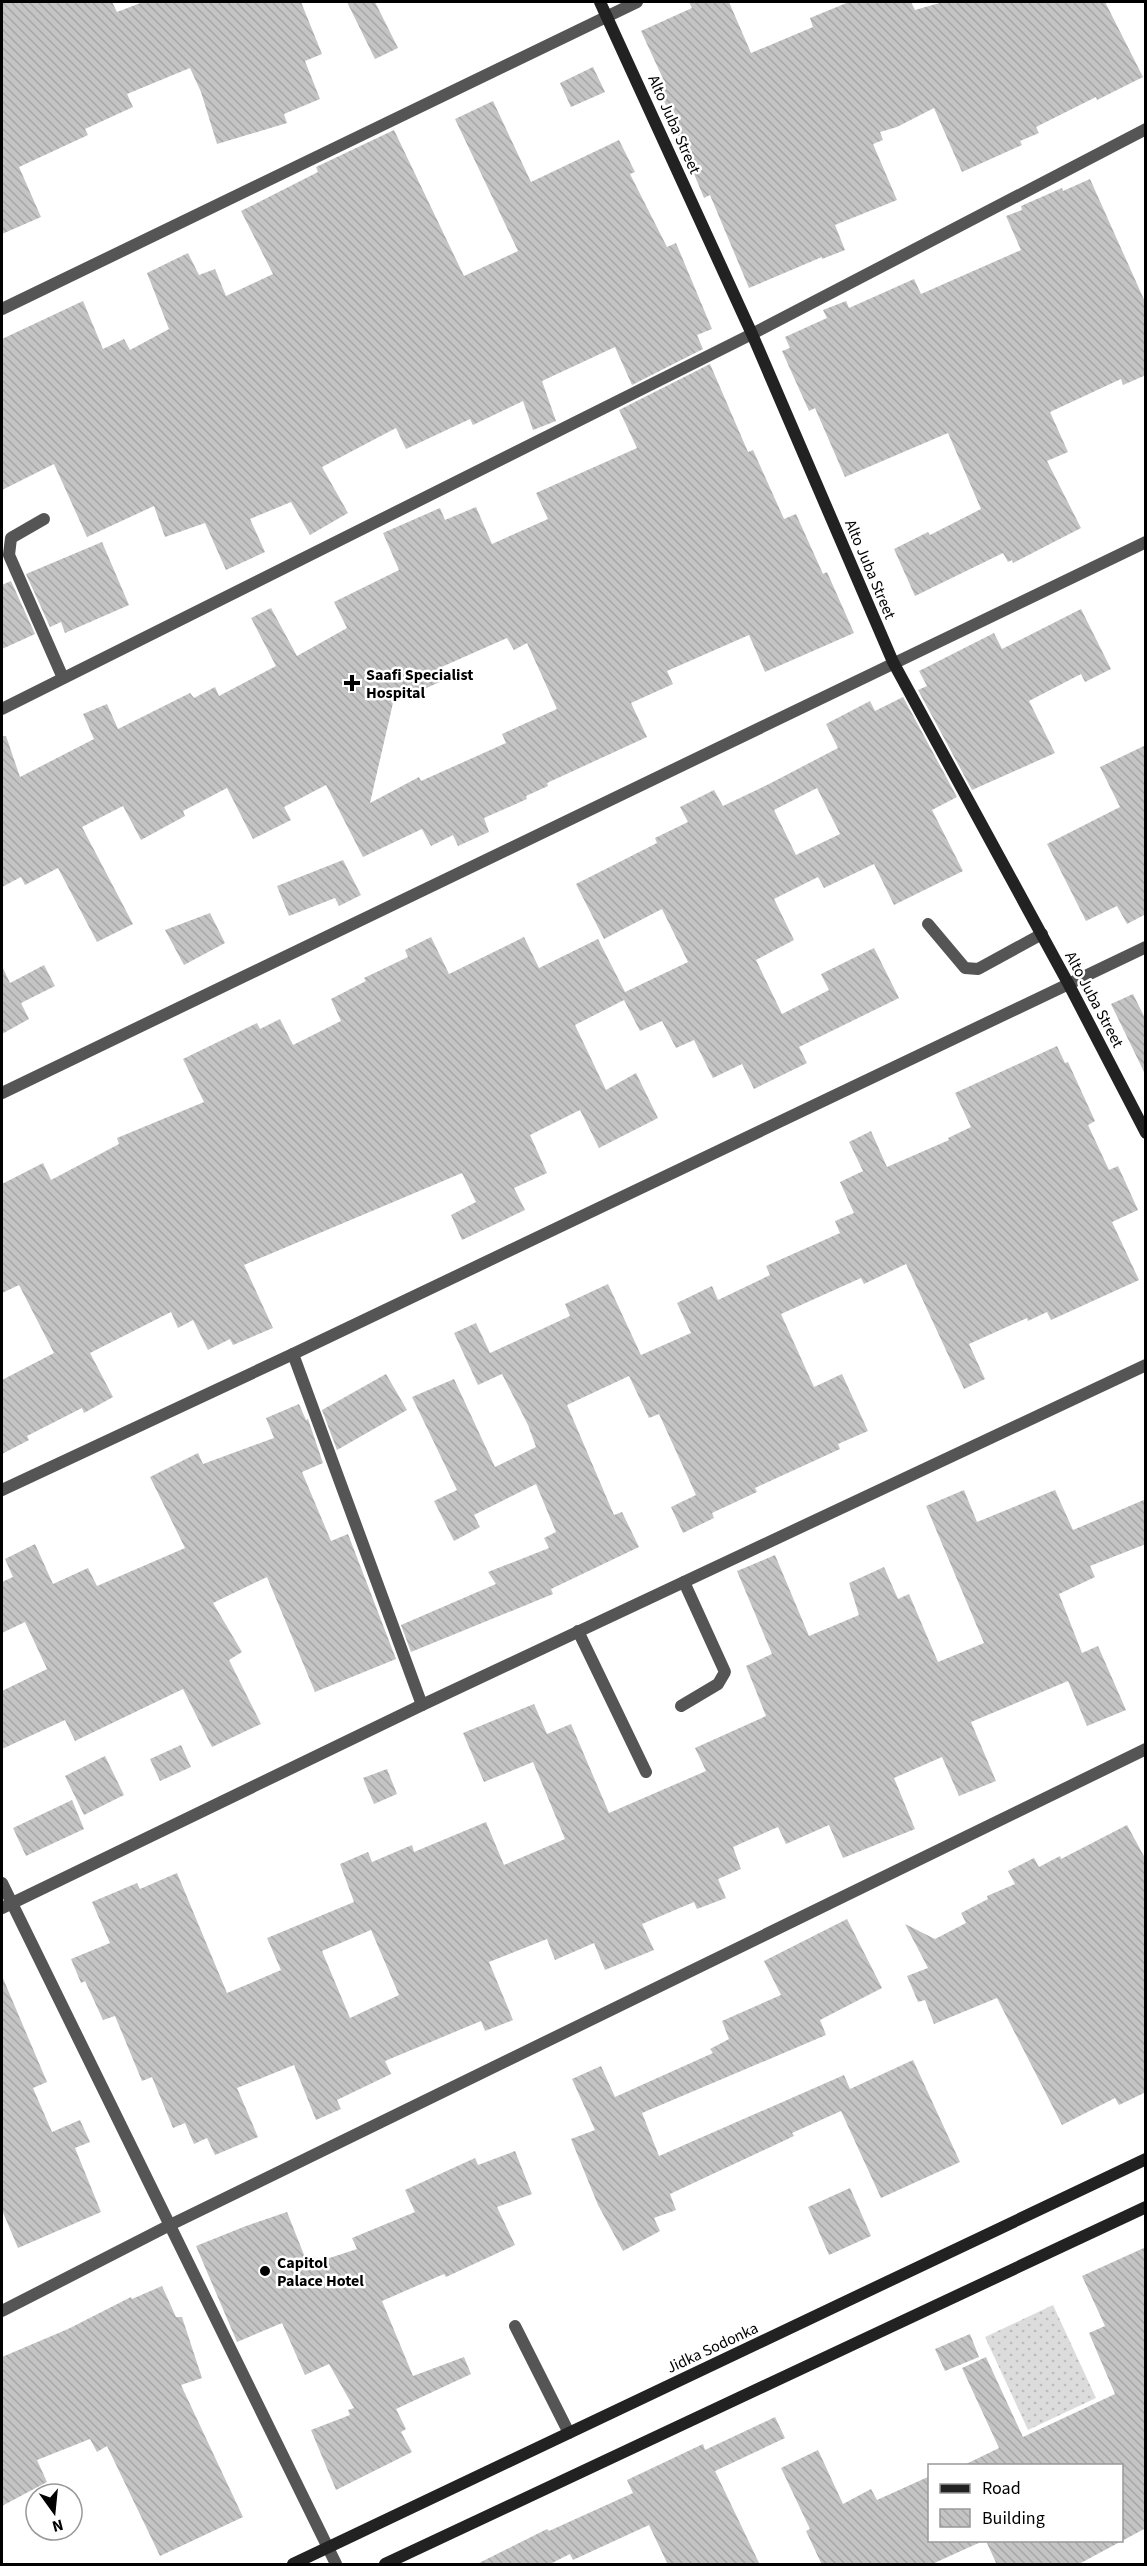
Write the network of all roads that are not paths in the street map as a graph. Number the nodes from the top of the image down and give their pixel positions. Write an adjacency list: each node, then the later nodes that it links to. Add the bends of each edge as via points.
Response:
1 (600, 2): 3 (main road, Alto Juba Street)
2 (637, 2): 3 (street)
3 (608, 16): 5 (street); 6 (main road, Alto Juba Street)
4 (1146, 129): 6 (street)
5 (2, 309)
6 (752, 334): 9 (main road, Alto Juba Street); 10 (street)
7 (44, 519): 10 (street, via 11,538 9,555)
8 (1146, 542): 9 (street)
9 (893, 662): 13 (main road, Alto Juba Street); 16 (street)
10 (63, 678): 11 (street)
11 (2, 709)
12 (928, 924): 13 (street, via 965,968 978,969)
13 (1042, 934): 15 (main road, Alto Juba Street)
14 (1146, 947): 15 (street)
15 (1068, 983): 17 (main road, Alto Juba Street); 18 (street)
16 (2, 1093)
17 (1146, 1133)
18 (293, 1354): 20 (street); 23 (street)
19 (1146, 1365): 21 (street)
20 (2, 1490)
21 (684, 1582): 22 (street); 24 (street, via 725,1672 718,1684)
22 (578, 1632): 23 (street); 26 (street)
23 (422, 1705): 28 (street)
24 (681, 1706)
25 (1146, 1749): 31 (street)
26 (646, 1772)
27 (2, 1883): 28 (street)
28 (6, 1906): 31 (street)
29 (1146, 2159): 34 (main road, Jidka Sodonka)
30 (1146, 2207): 38 (main road)
31 (168, 2226): 32 (street); 35 (street)
32 (2, 2312)
33 (515, 2326): 34 (street)
34 (569, 2433): 35 (main road, Jidka Sodonka)
35 (327, 2548): 36 (main road, Jidka Sodonka); 37 (street)
36 (293, 2565)
37 (336, 2565)
38 (385, 2565)

